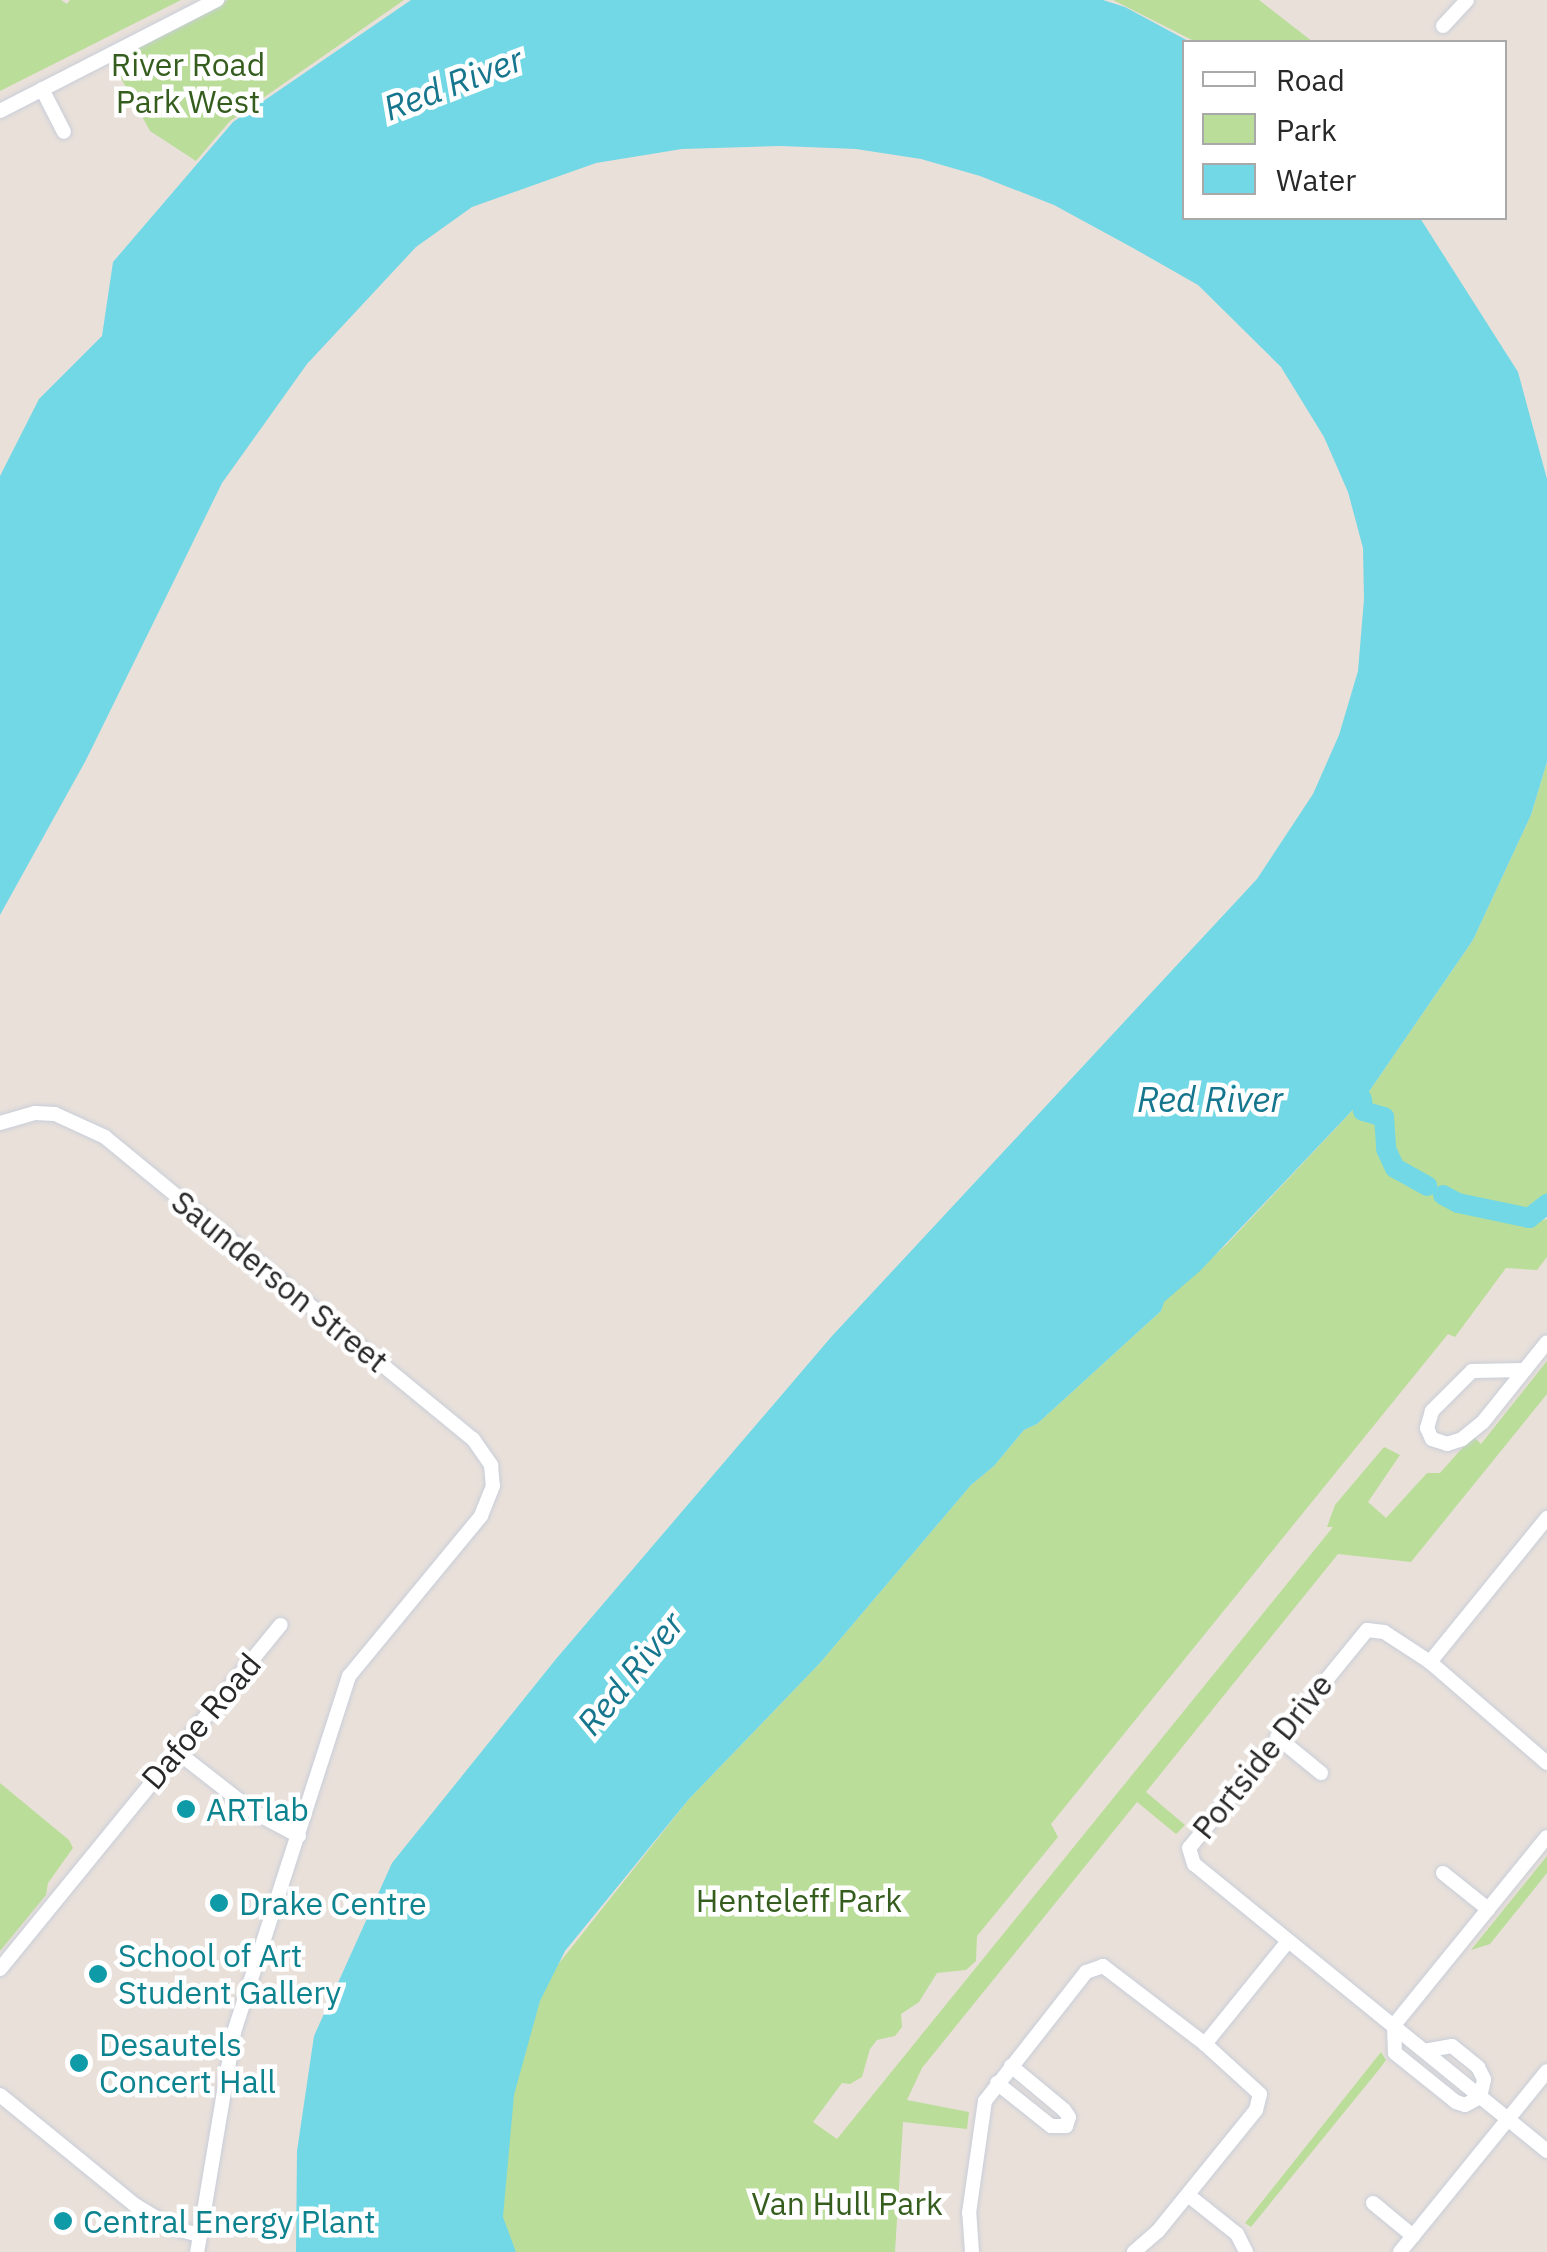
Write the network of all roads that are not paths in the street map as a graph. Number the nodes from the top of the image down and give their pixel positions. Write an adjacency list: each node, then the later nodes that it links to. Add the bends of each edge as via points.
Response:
1 (217, 0): 4 (street)
2 (1468, 0): 3 (street)
3 (1444, 26)
4 (42, 89): 5 (street); 6 (street)
5 (0, 111)
6 (64, 132)
7 (0, 1123): 17 (street, Saunderson Street, via 35,1113 72,1119 104,1137 474,1439 490,1465 493,1486 480,1516 349,1676)
8 (1547, 1342): 9 (street)
9 (1524, 1370): 9 (street, via 1472,1371 1432,1411 1432,1439 1462,1439 1484,1422)
10 (1547, 1518): 12 (street)
11 (281, 1624): 14 (street, Dafoe Road)
12 (1430, 1662): 13 (street, Portside Drive, via 1384,1632 1367,1630); 15 (street, Portside Drive)
13 (1277, 1738): 16 (street); 21 (street, Portside Drive, via 1189,1848 1194,1864)
14 (176, 1750): 17 (street, via 254,1812); 22 (street, Dafoe Road)
15 (1547, 1762)
16 (1320, 1772)
17 (299, 1836): 35 (street, via 234,2032)
18 (1547, 1837): 20 (street)
19 (1443, 1872): 20 (street)
20 (1488, 1909): 23 (street)
21 (1288, 1941): 23 (street, Portside Drive); 24 (street)
22 (0, 1969)
23 (1394, 2025): 25 (street, Portside Drive); 30 (street, via 1396,2053 1456,2102)
24 (1205, 2044): 26 (street, via 1110,1970 1094,1966); 33 (street, via 1256,2088 1260,2103)
25 (1425, 2051): 30 (street, Portside Drive); 30 (street, via 1452,2046 1478,2067 1484,2079)
26 (1011, 2066): 28 (street); 28 (street, via 1064,2110 1066,2126 1050,2126)
27 (1547, 2071): 31 (street)
28 (997, 2083): 38 (street, via 980,2122 969,2212)
29 (0, 2095): 35 (street, via 135,2205 172,2228)
30 (1480, 2098): 31 (street, Portside Drive)
31 (1508, 2120): 32 (street, Portside Drive); 36 (street)
32 (1547, 2152)
33 (1188, 2195): 39 (street); 40 (street, via 1237,2234)
34 (1373, 2202): 36 (street)
35 (200, 2235): 37 (street)
36 (1413, 2236): 41 (street)
37 (197, 2252)
38 (972, 2252)
39 (1134, 2252)
40 (1246, 2252)
41 (1400, 2252)

